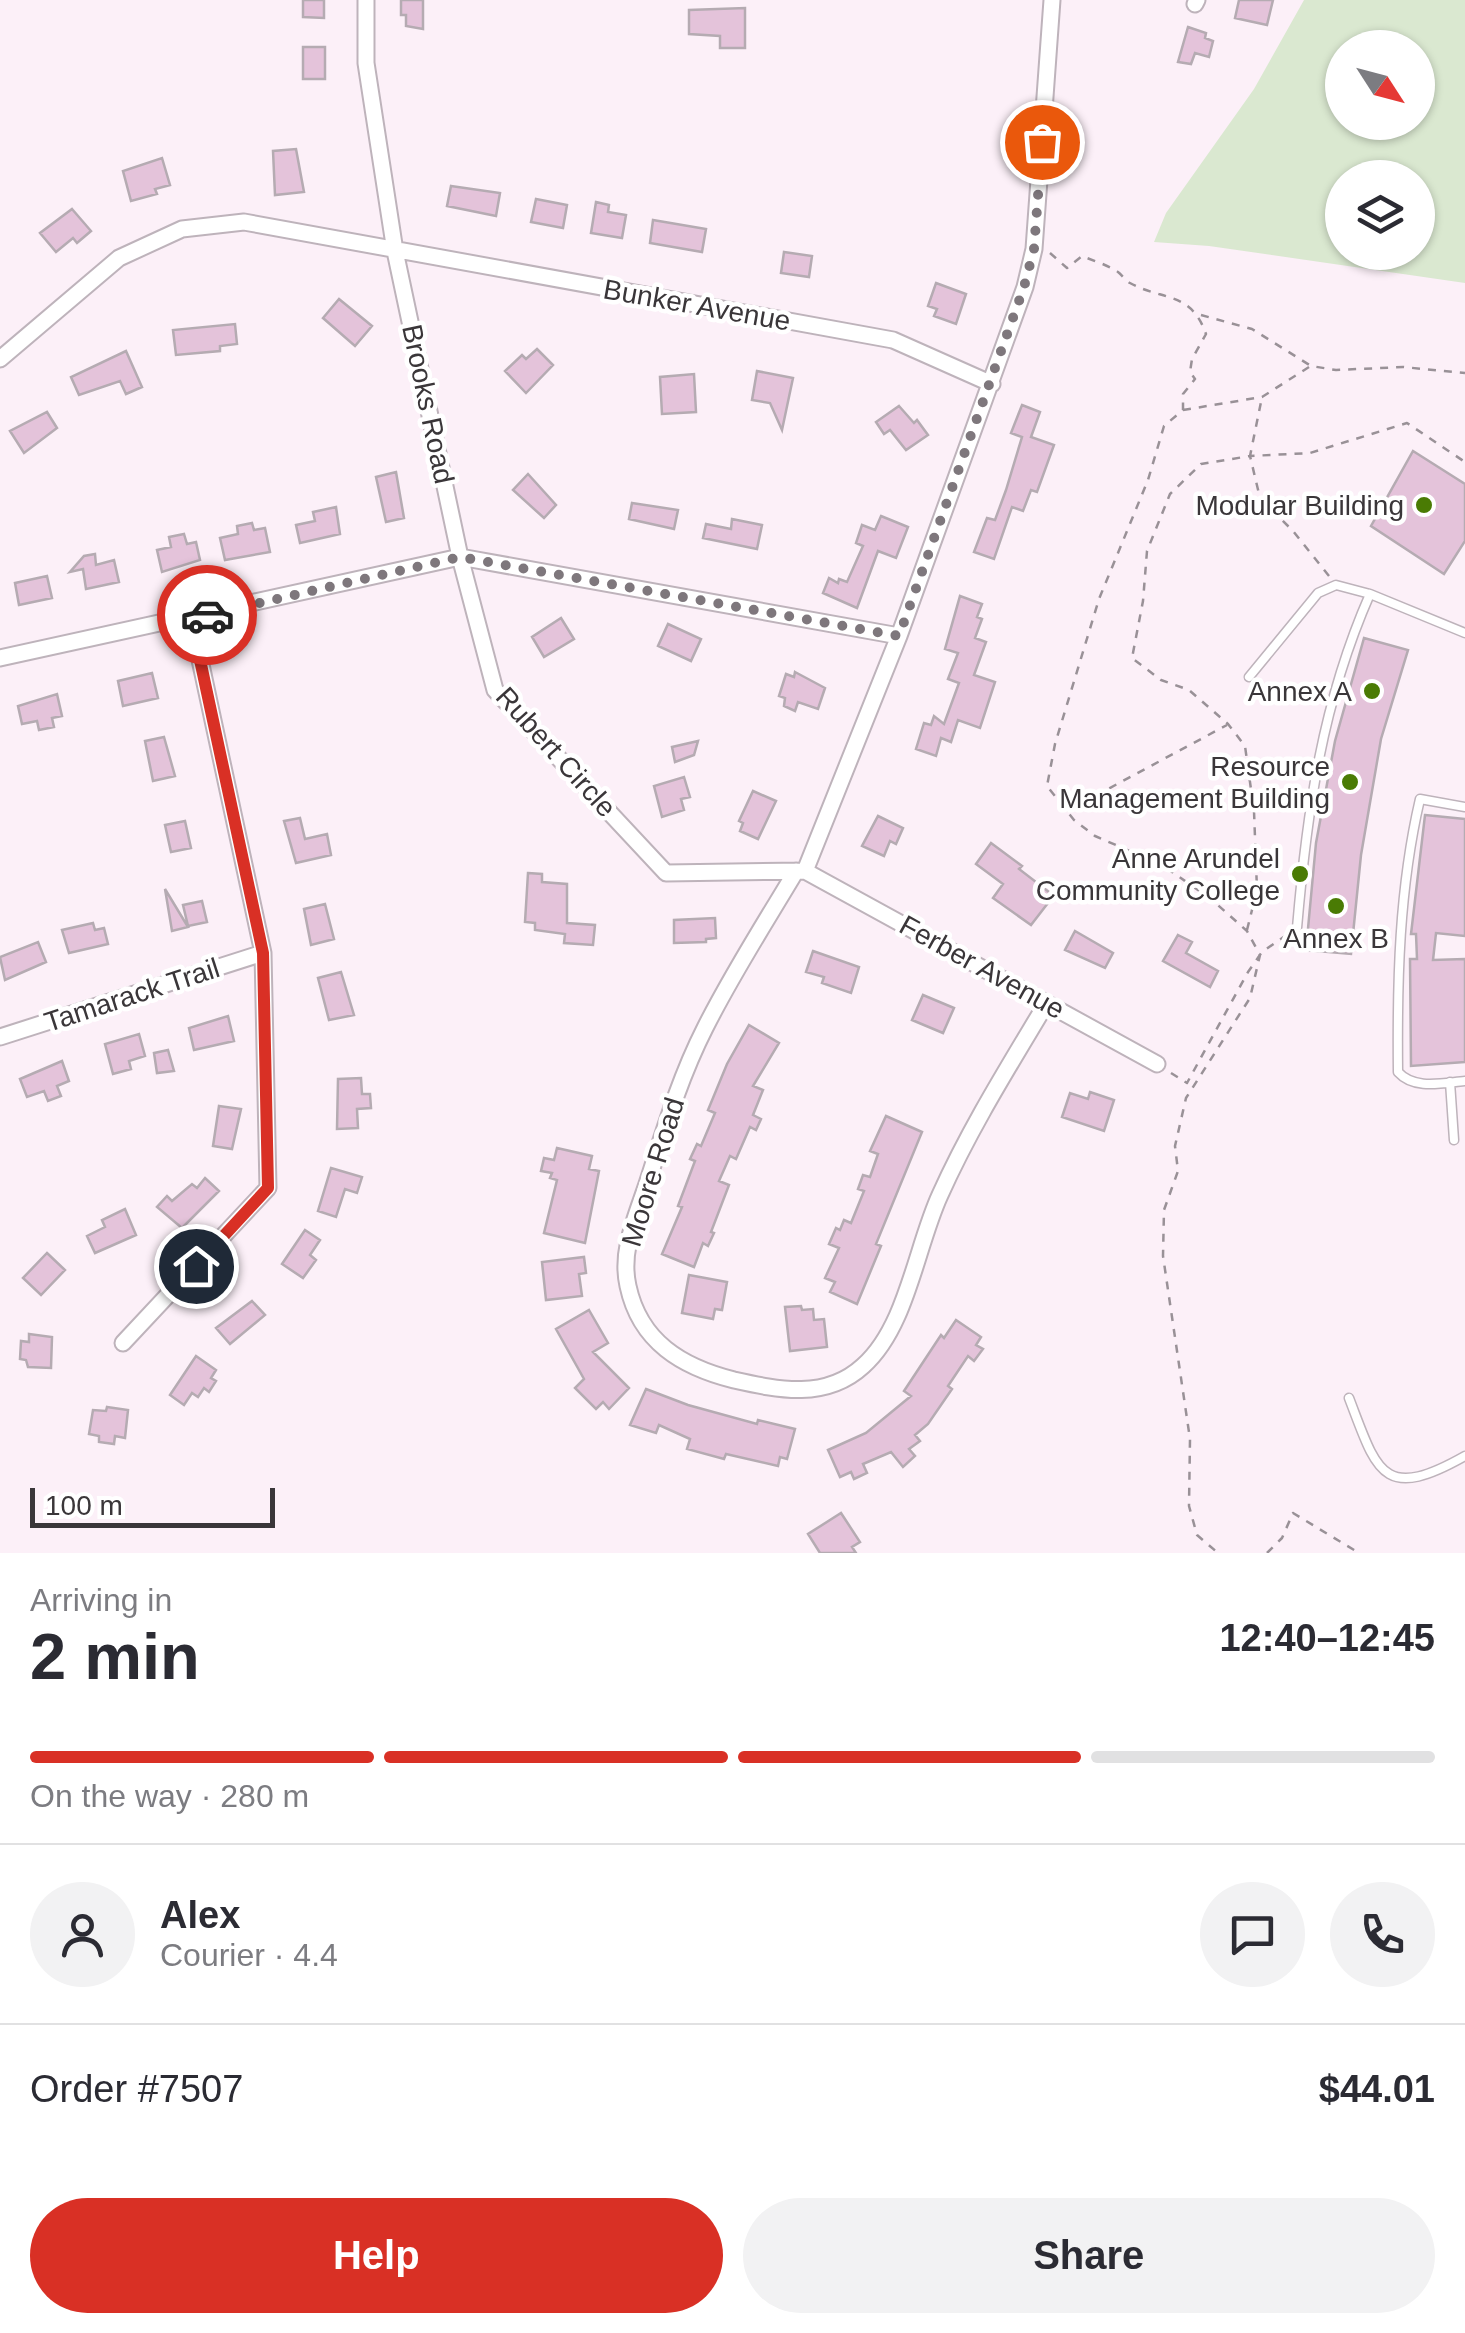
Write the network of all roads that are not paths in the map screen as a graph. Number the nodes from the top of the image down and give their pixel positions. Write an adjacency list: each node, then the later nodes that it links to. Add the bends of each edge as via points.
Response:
1 (366, 0): 3 (street, Brooks Road, via 366,64)
2 (1052, 0): 5 (street, Moore Road, via 1034,249)
3 (396, 251): 4 (street, Bunker Avenue, via 244,222 182,228 119,258); 5 (street, Bunker Avenue, via 893,340); 6 (street, Brooks Road)
4 (0, 359)
5 (992, 384): 10 (street, Moore Road)
6 (460, 557): 8 (street); 10 (street); 14 (street, Rubert Circle, via 495,690 666,873)
7 (1370, 594): 9 (lane); 12 (lane, via 1336,585 1318,593); 15 (lane, via 1328,709 1306,822)
8 (191, 618): 11 (street); 16 (street)
9 (1465, 633)
10 (899, 636): 14 (street, Moore Road)
11 (0, 658)
12 (1249, 676)
13 (1465, 807): 21 (lane, via 1420,798 1397,962 1398,1072 1417,1084)
14 (801, 871): 17 (street, Ferber Avenue); 17 (street, Moore Road, via 704,1028 628,1242 627,1284 643,1325 658,1345 691,1367 801,1392 862,1368 888,1334 971,1130)
15 (1297, 928)
16 (263, 953): 18 (street, Tamarack Trail); 23 (street, via 268,1188)
17 (1046, 1004): 19 (street, Ferber Avenue)
18 (0, 1037)
19 (1157, 1064)
20 (1465, 1081): 21 (lane)
21 (1450, 1082): 22 (lane)
22 (1454, 1140)
23 (123, 1343)
24 (1349, 1398): 25 (lane, via 1384,1472 1413,1479)
25 (1465, 1456)

